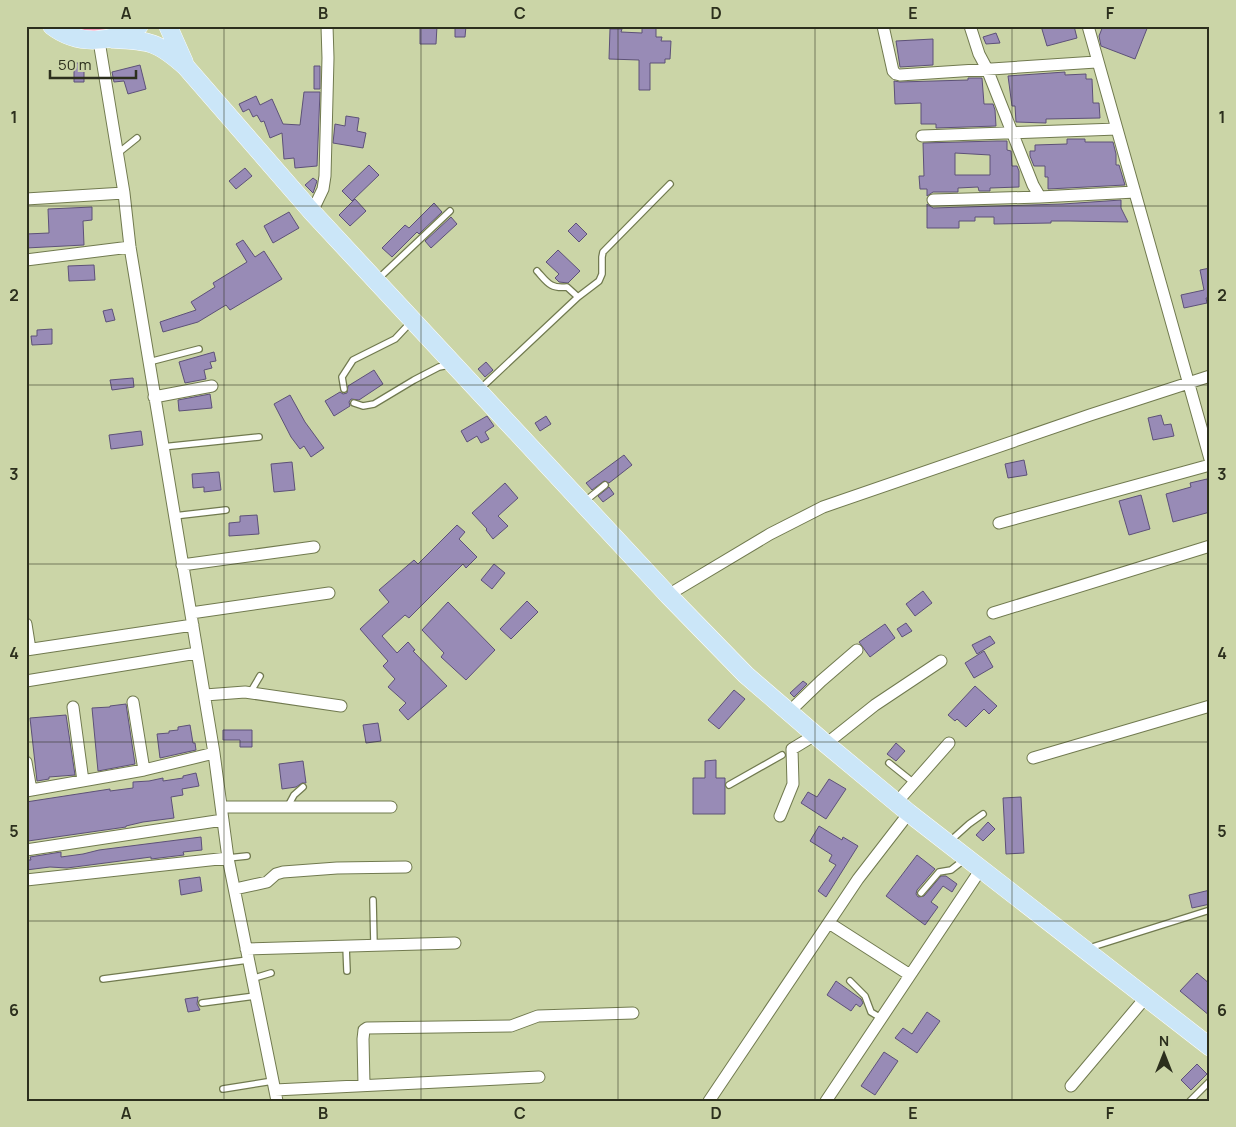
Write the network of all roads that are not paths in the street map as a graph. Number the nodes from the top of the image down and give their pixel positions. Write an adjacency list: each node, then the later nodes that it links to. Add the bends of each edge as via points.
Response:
1 (52, 26): 8 (main road, via 75,38)
2 (139, 26): 8 (main road)
3 (168, 26): 10 (main road)
4 (327, 26): 24 (street, via 325,176 323,189)
5 (883, 26): 11 (street, via 896,74)
6 (970, 26): 11 (street)
7 (1088, 26): 9 (street)
8 (106, 40): 10 (main road, via 154,44); 16 (street)
9 (1096, 62): 11 (street); 12 (street)
10 (186, 67): 24 (main road)
11 (987, 69): 13 (street)
12 (1117, 129): 13 (street); 18 (street)
13 (1012, 134): 14 (street); 20 (street)
14 (922, 136)
15 (137, 138): 16 (lane)
16 (117, 154): 19 (street)
17 (670, 184): 29 (lane, via 603,252 599,281)
18 (1135, 192): 20 (street); 35 (street)
19 (124, 194): 21 (street); 25 (street)
20 (1040, 197): 22 (street)
21 (26, 199)
22 (933, 200)
23 (450, 211): 28 (lane)
24 (312, 212): 28 (main road)
25 (130, 247): 26 (street); 32 (street)
26 (26, 260)
27 (537, 270): 29 (lane, via 550,285 567,287)
28 (376, 280): 30 (main road)
29 (578, 297): 38 (lane)
30 (413, 320): 33 (main road); 37 (lane, via 395,339 353,360 342,377)
31 (199, 348): 32 (lane)
32 (148, 362): 39 (street)
33 (453, 364): 38 (main road); 40 (lane, via 439,367 374,404 363,406)
34 (1210, 376): 35 (street)
35 (1188, 384): 43 (street); 54 (street, via 823,507 770,534)
36 (212, 386): 39 (street)
37 (344, 389)
38 (477, 391): 46 (main road)
39 (154, 397): 42 (street)
40 (354, 403)
41 (259, 437): 42 (lane)
42 (162, 447): 48 (street)
43 (1210, 459)
44 (1210, 464): 49 (street)
45 (605, 485): 46 (lane)
46 (582, 503): 54 (main road)
47 (226, 510): 48 (lane)
48 (174, 516): 52 (street)
49 (999, 523)
50 (1210, 546): 55 (street)
51 (314, 547): 52 (street)
52 (182, 565): 56 (street)
53 (329, 593): 56 (street)
54 (668, 595): 70 (main road, via 746,675)
55 (992, 614)
56 (192, 619): 58 (street); 60 (street)
57 (26, 624): 58 (street)
58 (28, 649)
59 (857, 650): 70 (street)
60 (197, 652): 63 (street); 65 (street)
61 (941, 661): 71 (street)
62 (260, 676): 64 (lane)
63 (26, 681)
64 (250, 693): 65 (street); 67 (street)
65 (205, 695): 74 (street)
66 (133, 702): 78 (street)
67 (341, 706)
68 (1210, 706): 75 (street)
69 (73, 707): 79 (street)
70 (789, 712): 71 (main road)
71 (820, 740): 73 (street); 87 (main road)
72 (949, 744): 80 (street)
73 (786, 752): 81 (lane); 89 (street, via 794,784)
74 (214, 753): 78 (street); 84 (street)
75 (1033, 758)
76 (26, 762): 83 (street)
77 (889, 763): 80 (lane)
78 (144, 770): 79 (street)
79 (83, 781): 83 (street)
80 (914, 783): 87 (street)
81 (729, 785)
82 (303, 787): 85 (lane)
83 (29, 791)
84 (222, 807): 85 (street); 90 (street)
85 (288, 807): 86 (street)
86 (391, 807)
87 (903, 808): 91 (main road); 103 (street)
88 (983, 814): 91 (lane)
89 (780, 816)
90 (223, 820): 92 (street); 94 (street)
91 (948, 843): 95 (main road)
92 (26, 850)
93 (247, 856): 94 (lane)
94 (228, 858): 98 (street); 99 (street)
95 (967, 858): 97 (main road); 100 (lane, via 949,871 940,872)
96 (406, 867): 99 (street, via 283,872 267,882)
97 (981, 869): 107 (main road); 111 (street)
98 (26, 880)
99 (235, 889): 108 (street)
100 (921, 893)
101 (373, 900): 105 (lane)
102 (1210, 910): 107 (lane)
103 (829, 923): 111 (street); 127 (street)
104 (454, 942): 105 (street)
105 (374, 945): 106 (street)
106 (346, 946): 108 (street); 109 (lane)
107 (1084, 950): 116 (main road)
108 (247, 955): 112 (lane); 113 (street)
109 (347, 971)
110 (271, 974): 113 (lane)
111 (910, 975): 119 (street)
112 (103, 979)
113 (251, 979): 115 (street)
114 (850, 981): 119 (lane, via 865,996 871,1012)
115 (256, 996): 117 (lane); 126 (street)
116 (1146, 997): 120 (main road); 124 (street)
117 (202, 1003)
118 (633, 1013): 123 (street, via 538,1016 511,1026 366,1028 363,1038)
119 (882, 1018): 128 (street)
120 (1210, 1047)
121 (539, 1078): 123 (street)
122 (1210, 1081): 129 (lane)
123 (364, 1085): 126 (street)
124 (1071, 1086)
125 (223, 1089): 126 (lane)
126 (275, 1090)
127 (709, 1101)
128 (826, 1101)
129 (1190, 1101)

